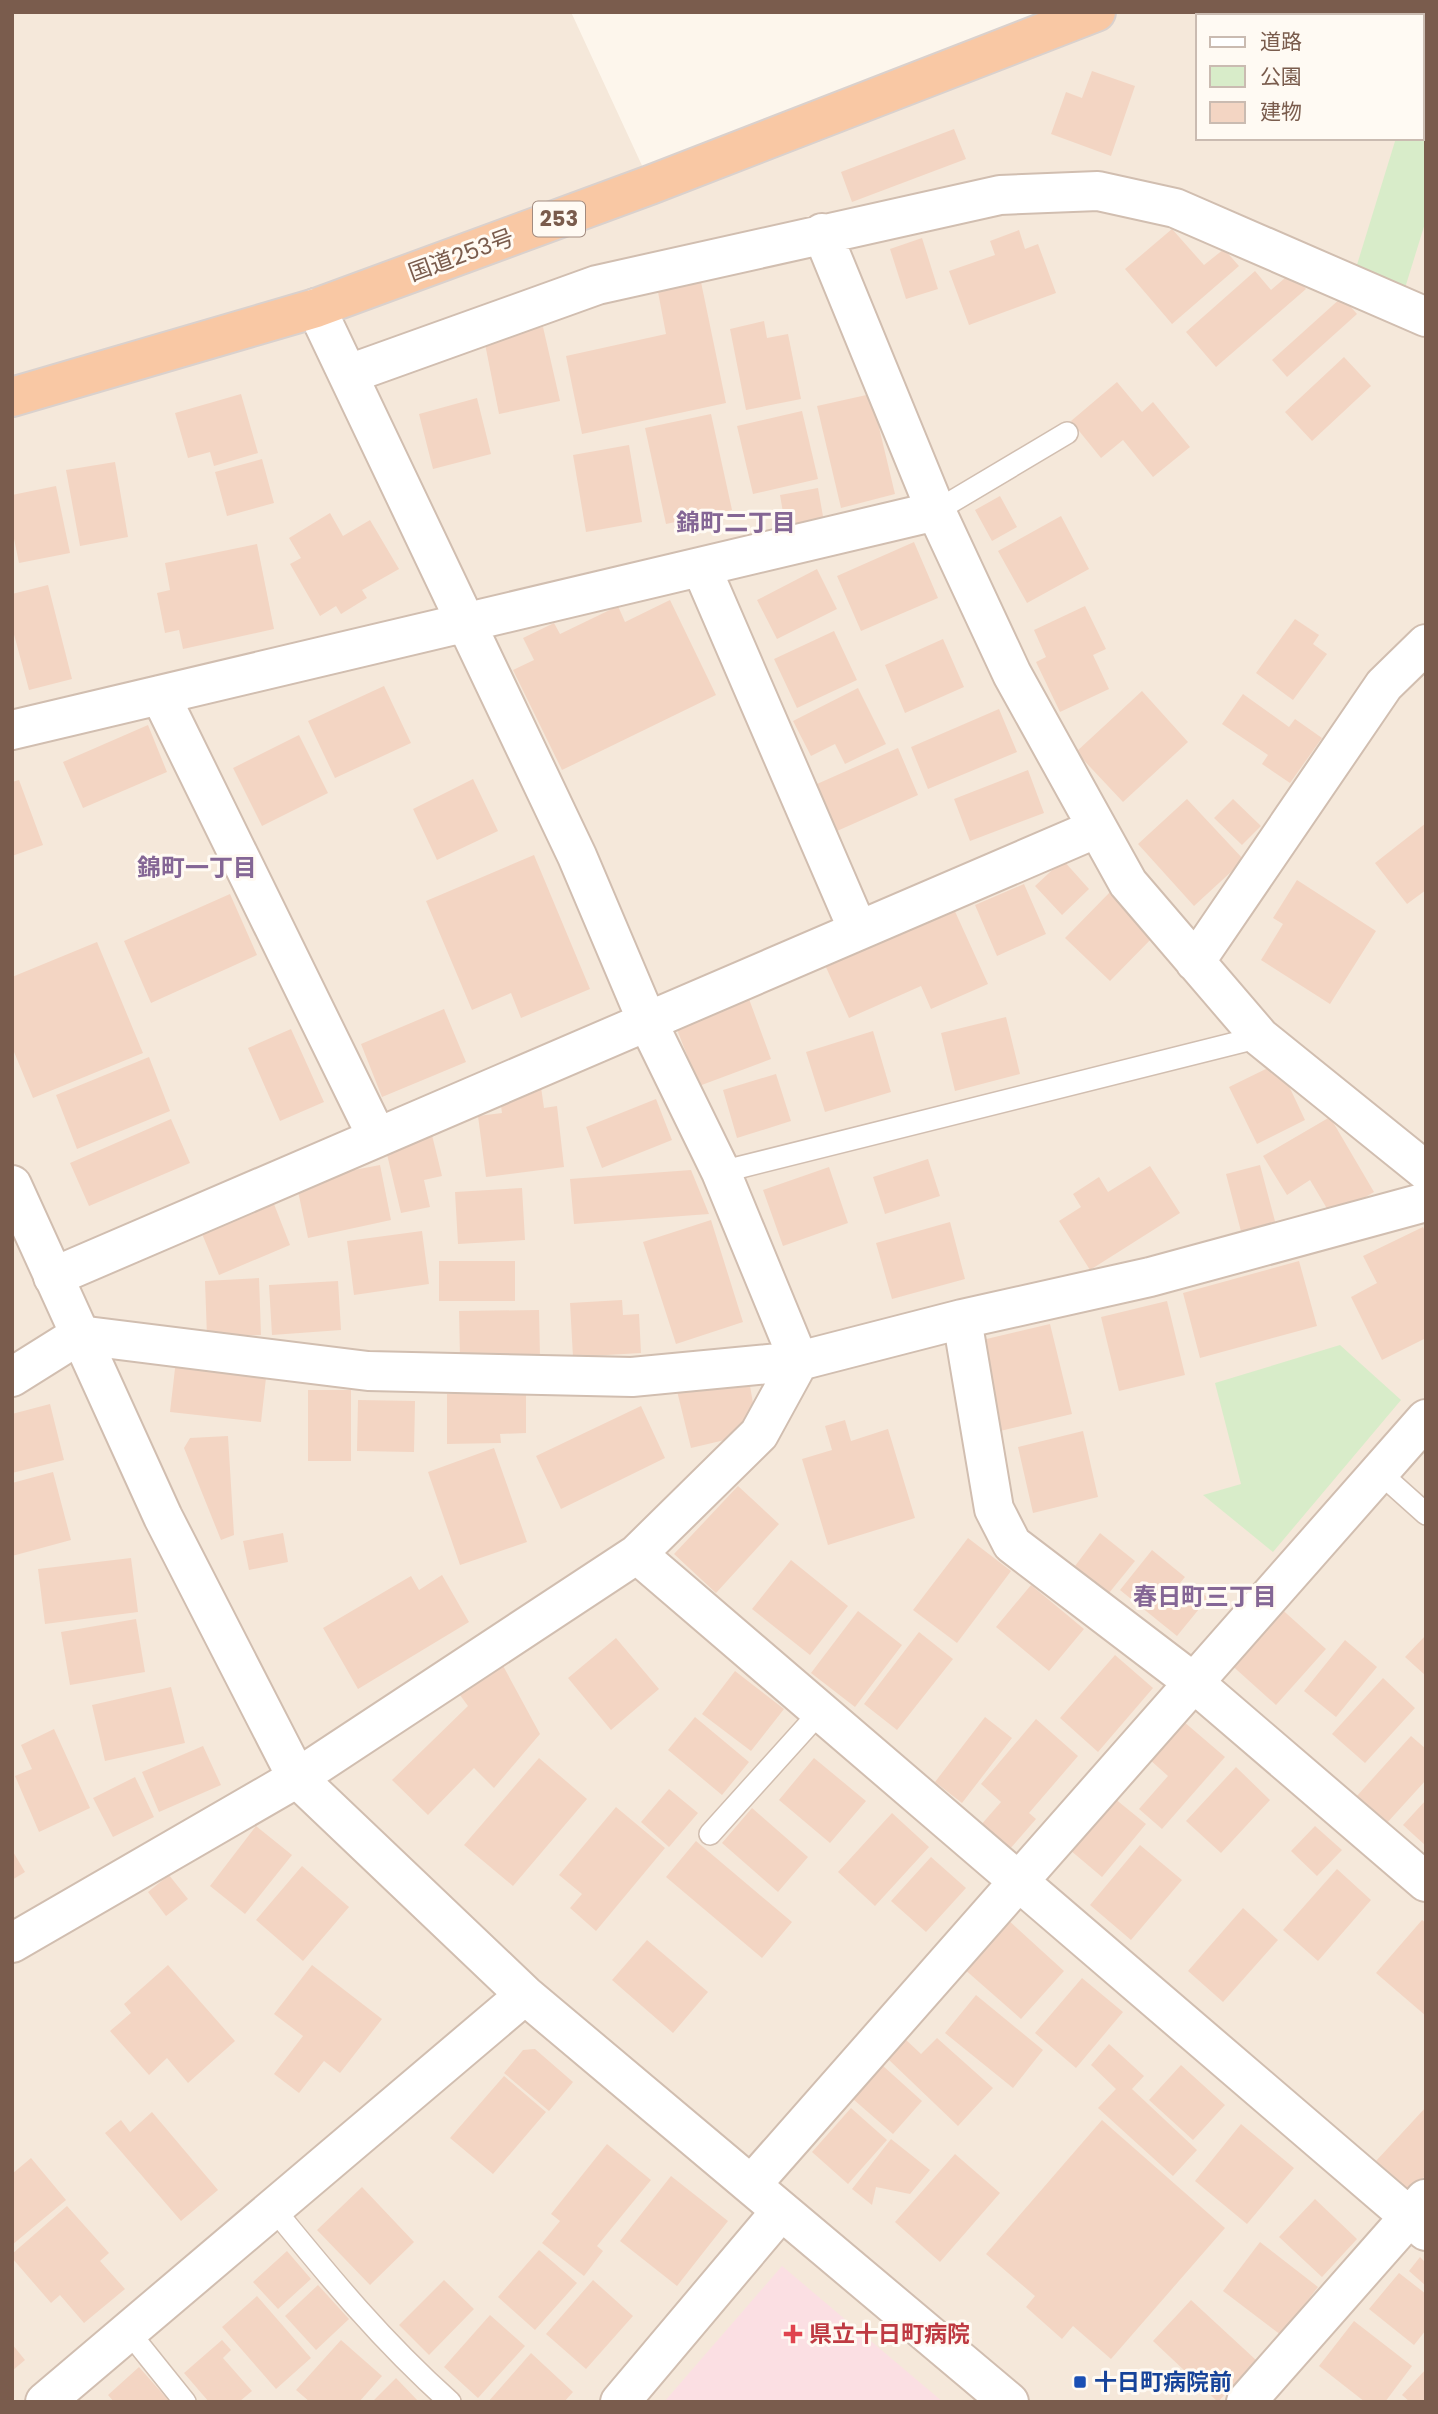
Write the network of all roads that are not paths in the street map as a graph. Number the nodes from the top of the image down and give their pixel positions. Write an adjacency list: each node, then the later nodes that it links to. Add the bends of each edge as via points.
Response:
1 (1096, 12): 3 (highway, 国道253号 / 253, via 650,185)
2 (822, 233): 4 (street, via 1000,195 1098,191 1175,208); 5 (street, via 597,285); 8 (street)
3 (316, 308): 5 (street); 6 (highway, 国道253号 / 253)
4 (1426, 317)
5 (349, 374): 10 (street)
6 (12, 397)
7 (1068, 433): 8 (lane)
8 (936, 511): 9 (street); 14 (street, via 1012,674)
9 (701, 567): 10 (street); 15 (street)
10 (466, 622): 12 (street); 17 (street, via 578,856)
11 (1426, 644): 16 (street, via 1384,685)
12 (160, 695): 13 (street); 19 (street)
13 (12, 730)
14 (1095, 829): 15 (street); 16 (street, via 1128,883)
15 (858, 930): 17 (street)
16 (1195, 962): 18 (street)
17 (647, 1021): 19 (street); 21 (street)
18 (1260, 1037): 20 (street); 21 (lane)
19 (377, 1137): 24 (street)
20 (1426, 1171)
21 (721, 1172): 27 (street)
22 (12, 1185): 24 (street)
23 (1426, 1202): 25 (street, via 1150,1278)
24 (53, 1277): 26 (street)
25 (962, 1320): 27 (street); 33 (street, via 994,1509 1012,1544)
26 (79, 1335): 27 (street, via 368,1371 632,1377); 28 (street); 35 (street, via 163,1517)
27 (799, 1362): 32 (street, via 759,1434)
28 (12, 1377)
29 (1426, 1419): 30 (street)
30 (1379, 1472): 31 (lane); 33 (street)
31 (1426, 1514)
32 (637, 1554): 34 (street); 35 (street)
33 (1193, 1682): 37 (street); 38 (street)
34 (820, 1712): 36 (lane); 37 (street)
35 (297, 1778): 39 (street); 40 (street)
36 (710, 1834)
37 (1018, 1882): 41 (street); 44 (street)
38 (1426, 1882)
39 (12, 1943)
40 (525, 1995): 41 (street); 42 (street)
41 (752, 2184): 43 (street)
42 (273, 2208): 45 (street); 48 (lane, via 357,2312)
43 (780, 2211): 49 (street); 50 (street)
44 (1420, 2215): 51 (street)
45 (128, 2331): 46 (street); 47 (lane)
46 (45, 2402)
47 (186, 2402)
48 (450, 2402)
49 (621, 2402)
50 (1009, 2402)
51 (1246, 2402)

